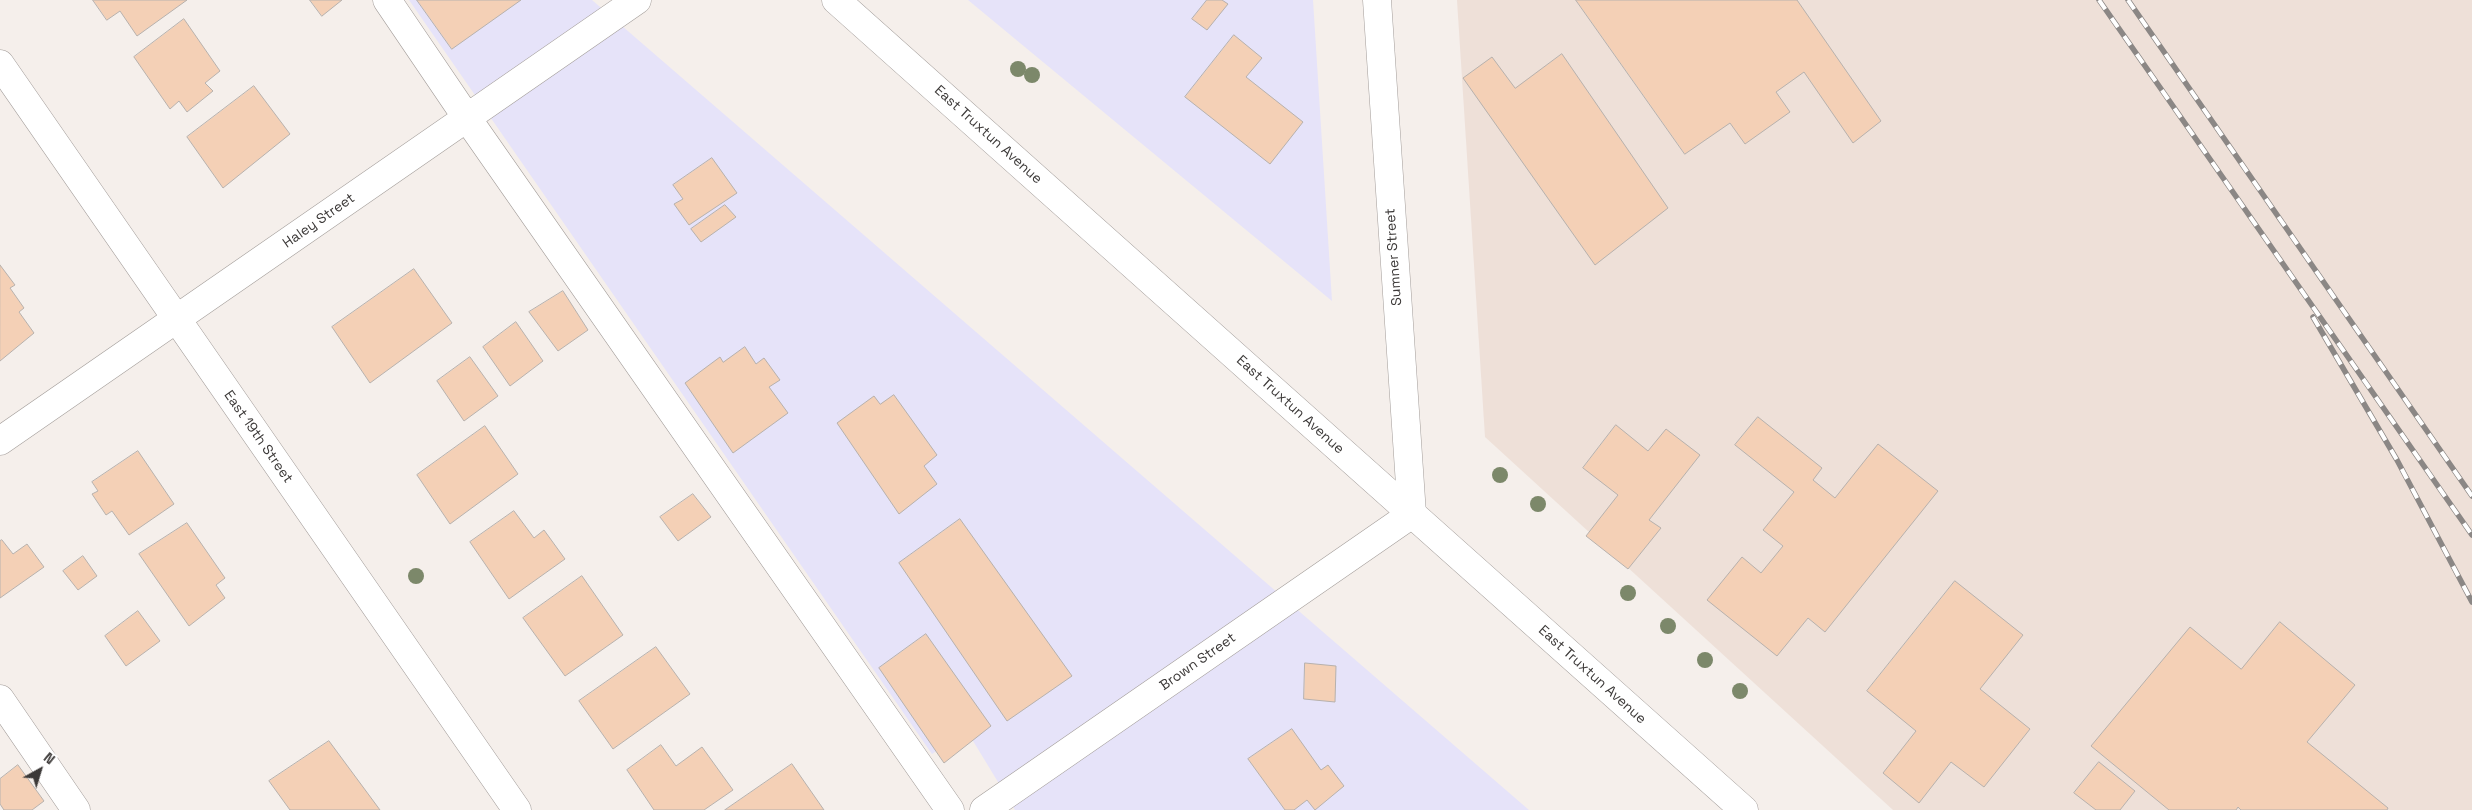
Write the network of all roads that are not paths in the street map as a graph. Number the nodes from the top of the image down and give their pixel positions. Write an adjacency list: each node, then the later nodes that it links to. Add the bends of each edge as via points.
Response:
1 (387, 0): 6 (street)
2 (637, 0): 6 (street, Haley Street)
3 (836, 0): 9 (street, East Truxtun Avenue)
4 (1377, 0): 9 (street, Sumner Street)
5 (0, 64): 7 (street, East 19th Street)
6 (467, 118): 7 (street, Haley Street); 13 (street)
7 (176, 319): 8 (street, Haley Street); 12 (street, East 19th Street)
8 (0, 441)
9 (1412, 514): 14 (street, Brown Street); 15 (street, East Truxtun Avenue)
10 (0, 699): 11 (street)
11 (76, 810)
12 (517, 810)
13 (950, 810)
14 (984, 810)
15 (1744, 810)

